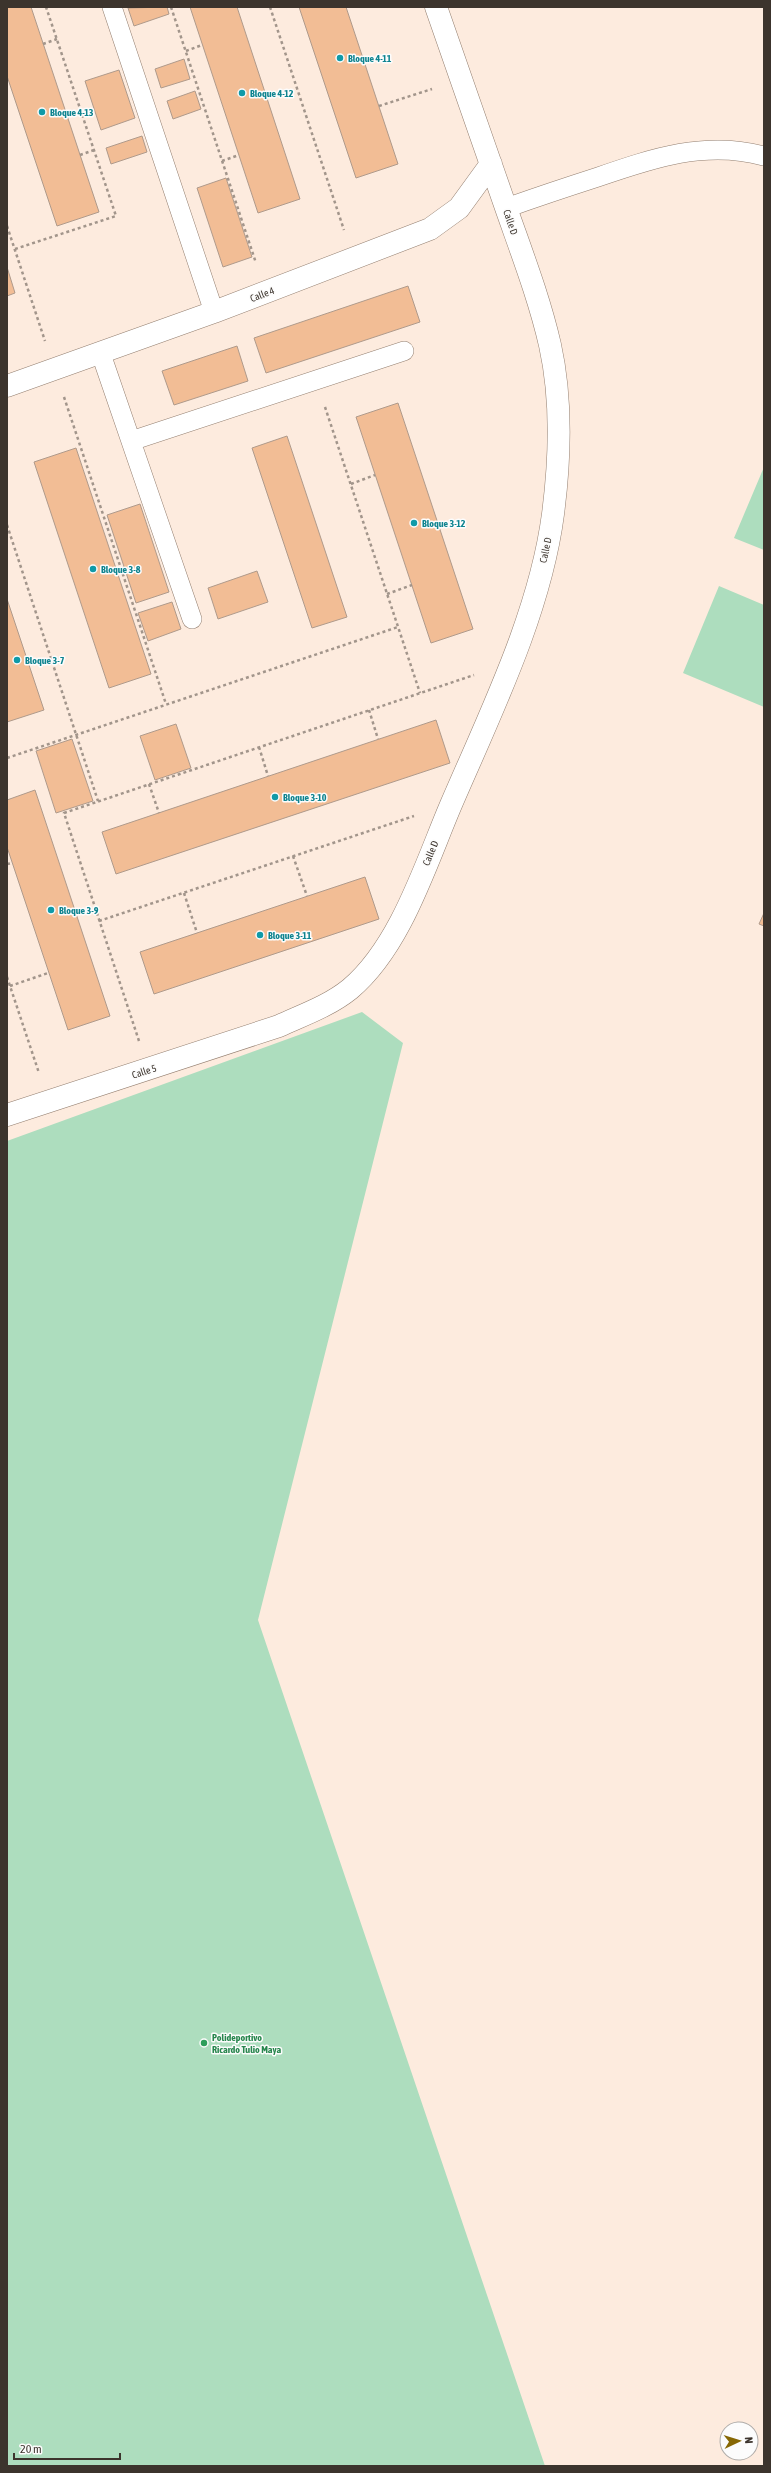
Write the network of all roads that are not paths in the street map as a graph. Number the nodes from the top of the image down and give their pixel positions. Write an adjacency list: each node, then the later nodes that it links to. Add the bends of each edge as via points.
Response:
1 (112, 7): 6 (lane)
2 (436, 7): 4 (street, Calle D)
3 (764, 156): 5 (lane, via 750,152 709,149 674,153)
4 (490, 164): 5 (street, Calle D); 6 (street, Calle 4, via 468,198 451,216 430,229)
5 (506, 208): 12 (street, Calle D, via 550,347 556,395 558,456 553,516 540,573 512,662 392,937 369,970 349,990 327,1004)
6 (214, 312): 8 (street, Calle 4)
7 (404, 351): 10 (lane)
8 (101, 354): 9 (street, Calle 4); 10 (lane)
9 (7, 386)
10 (131, 441): 11 (lane)
11 (192, 619)
12 (279, 1026): 13 (street, Calle 5)
13 (7, 1116)

